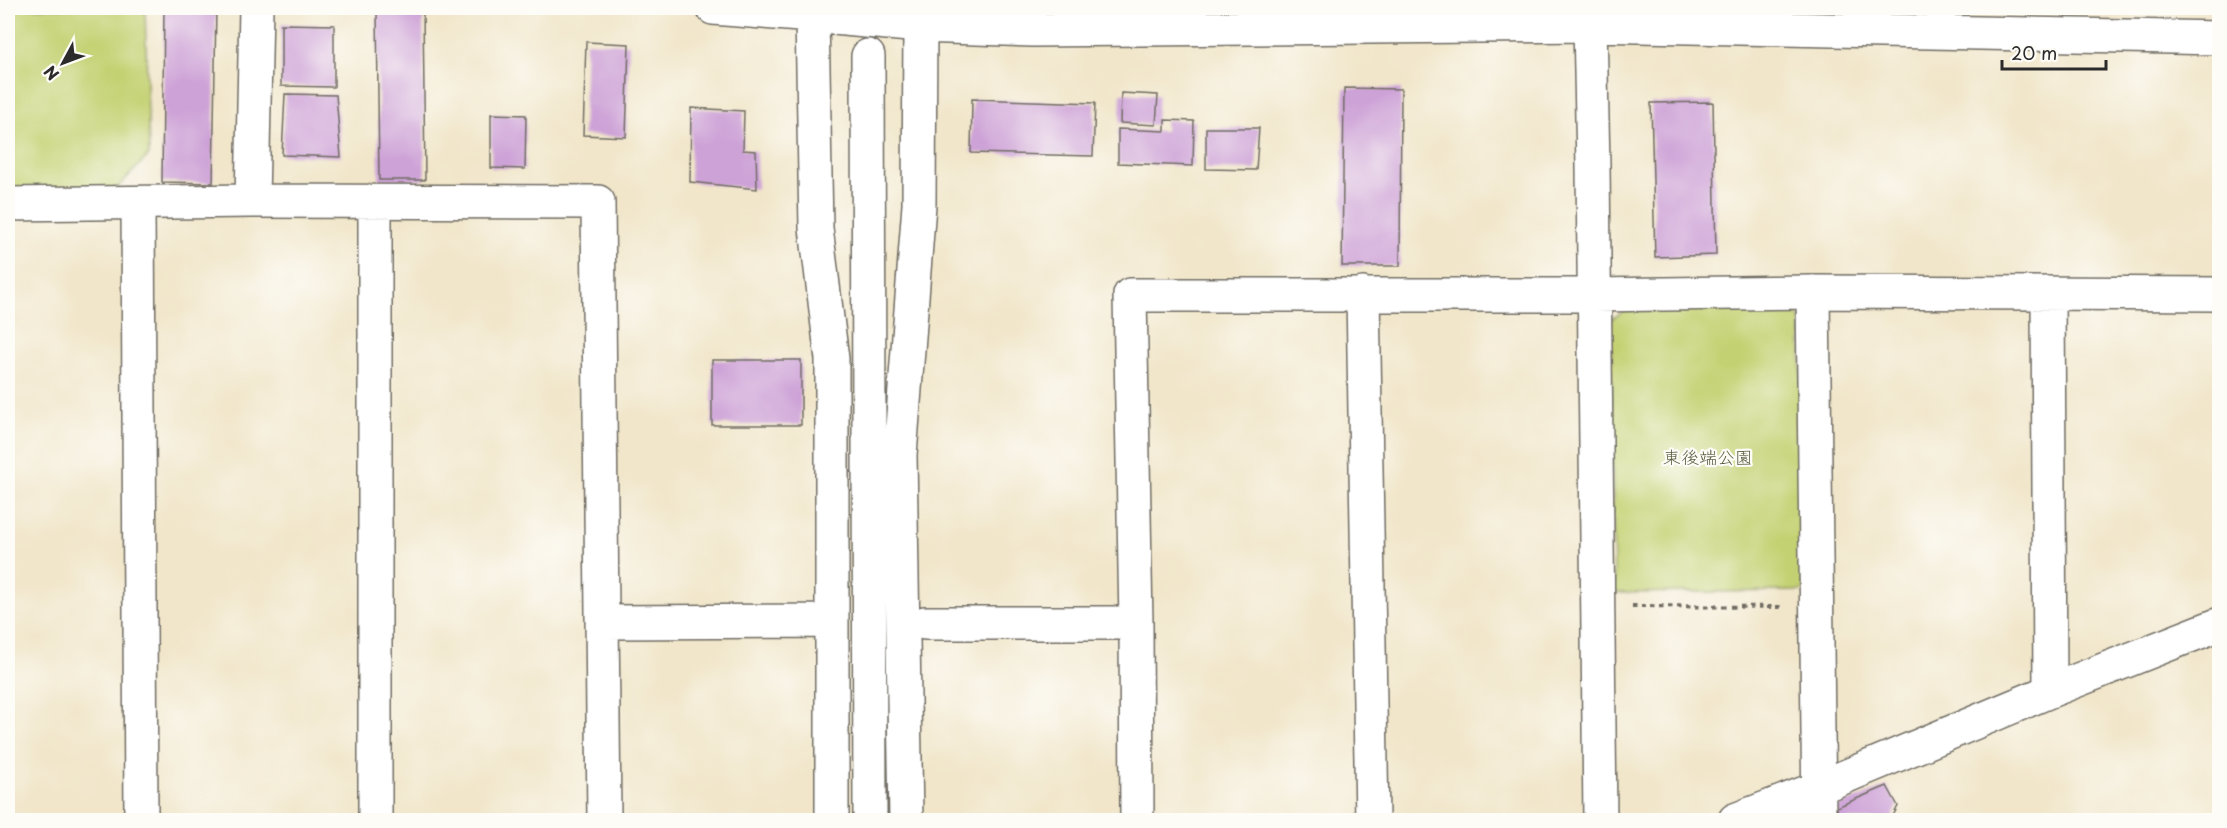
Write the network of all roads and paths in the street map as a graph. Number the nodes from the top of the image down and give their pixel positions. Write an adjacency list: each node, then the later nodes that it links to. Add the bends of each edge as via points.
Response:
1 (256, 8): 8 (street)
2 (713, 8): 3 (street)
3 (812, 16): 5 (street); 19 (street, via 816,228 832,359)
4 (1590, 25): 5 (street, via 1045,30); 6 (street); 16 (street)
5 (920, 26): 31 (street, via 919,205 900,455)
6 (2220, 38)
7 (868, 56): 30 (street)
8 (252, 201): 9 (street); 11 (street)
9 (375, 202): 20 (street, via 598,202); 27 (street)
10 (8, 204): 11 (street)
11 (138, 204): 26 (street)
12 (1813, 292): 13 (street); 16 (street); 18 (street)
13 (2048, 293): 15 (street); 24 (street)
14 (1363, 294): 16 (street); 22 (street, via 1130,295); 33 (street)
15 (2220, 294)
16 (1594, 296): 17 (street)
17 (1599, 606): 18 (path); 34 (street)
18 (1816, 607): 25 (street)
19 (832, 621): 20 (street); 29 (street)
20 (603, 622): 28 (street)
21 (925, 623): 22 (street)
22 (1136, 624): 32 (street)
23 (2220, 624): 24 (street)
24 (2050, 691): 25 (street)
25 (1818, 788): 35 (street); 36 (street)
26 (141, 820)
27 (375, 820)
28 (604, 820)
29 (832, 820)
30 (870, 820)
31 (906, 820)
32 (1137, 820)
33 (1372, 820)
34 (1600, 820)
35 (1735, 820)
36 (1819, 820)

